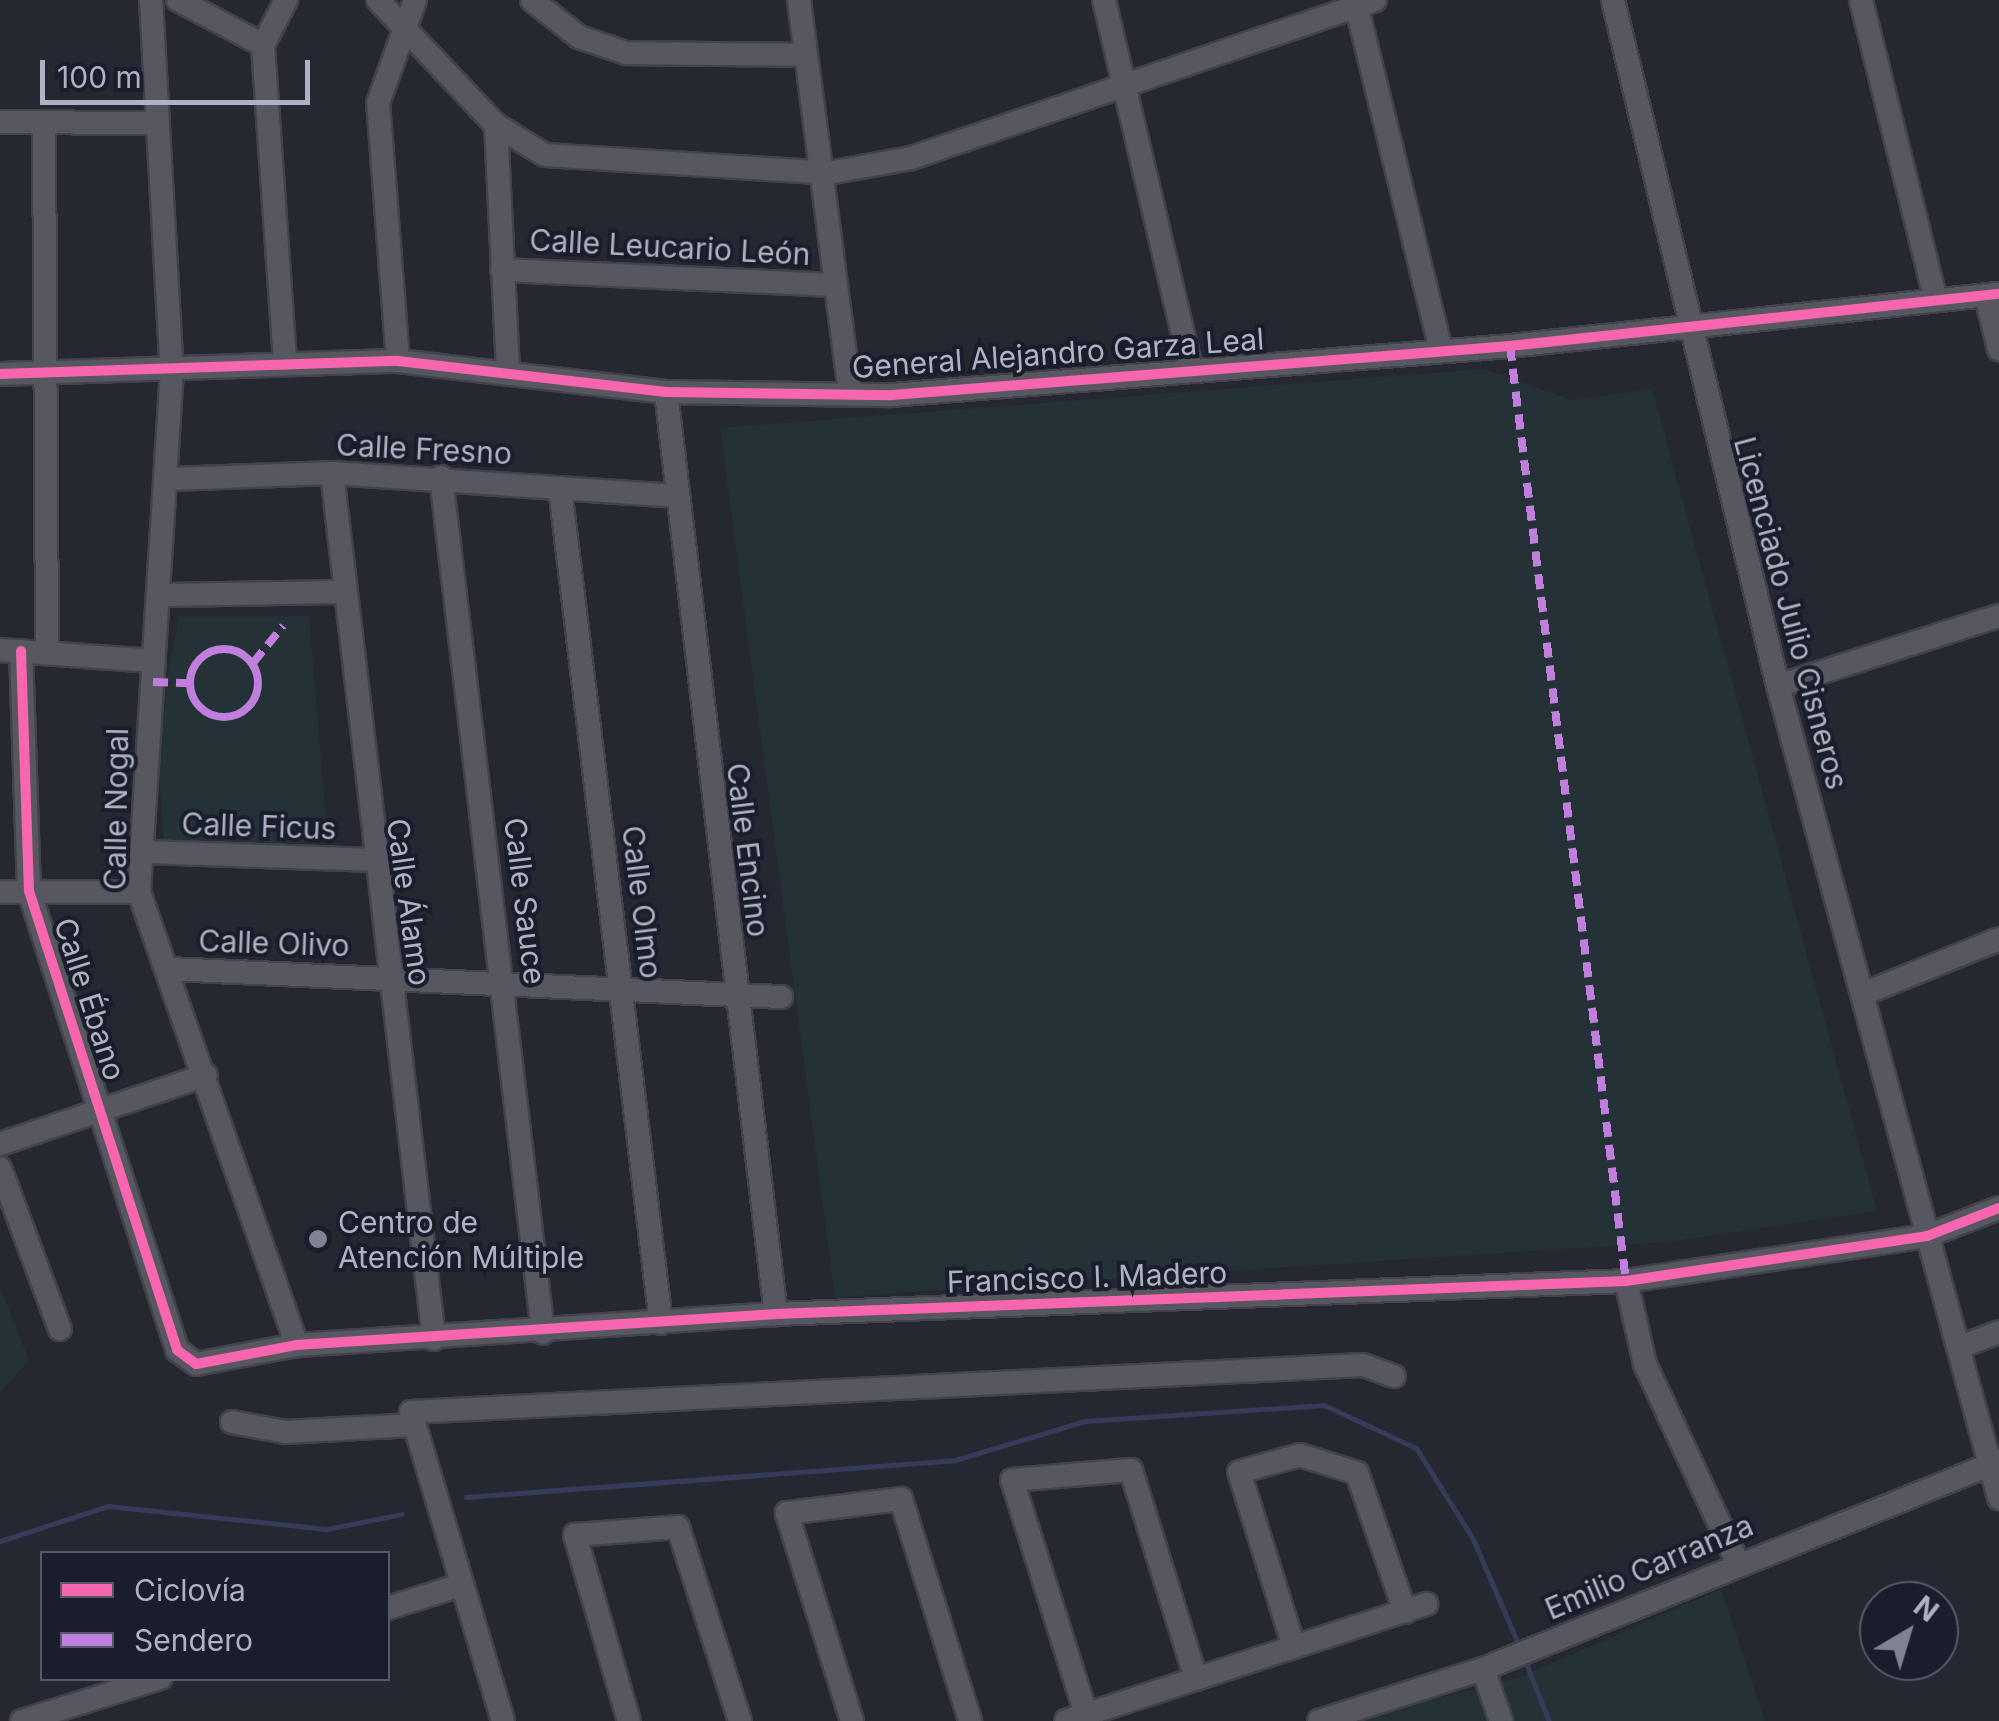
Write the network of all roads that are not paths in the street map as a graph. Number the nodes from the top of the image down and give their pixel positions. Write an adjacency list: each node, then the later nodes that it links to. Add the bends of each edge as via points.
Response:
1 (151, 0): 16 (street, Calle Nogal)
2 (178, 0): 12 (street)
3 (286, 0): 12 (street)
4 (378, 0): 11 (street)
5 (532, 0): 13 (street, via 579,37 626,54)
6 (799, 0): 13 (street)
7 (1104, 0): 14 (street)
8 (1613, 0): 24 (street, Licenciado Julio Cisneros)
9 (1861, 0): 23 (street)
10 (1362, 2): 14 (street); 26 (street)
11 (410, 11): 18 (street); 28 (street, via 378,103)
12 (263, 46): 27 (street)
13 (806, 55): 19 (street)
14 (1124, 85): 19 (street, via 887,166); 29 (street)
15 (0, 122): 17 (street)
16 (152, 124): 17 (street); 30 (street, Calle Nogal)
17 (44, 125): 31 (street)
18 (496, 126): 19 (street, via 565,158); 20 (street)
19 (828, 173): 21 (street)
20 (502, 270): 21 (street, Calle Leucario León); 32 (street)
21 (835, 285): 35 (street)
22 (1992, 295): 23 (street, General Alejandro Garza Leal); 25 (street)
23 (1935, 297): 24 (street, General Alejandro Garza Leal)
24 (1685, 321): 26 (street, General Alejandro Garza Leal); 47 (street, Licenciado Julio Cisneros)
25 (1999, 348)
26 (1441, 350): 29 (street, General Alejandro Garza Leal)
27 (286, 361): 28 (street, General Alejandro Garza Leal); 30 (street, General Alejandro Garza Leal)
28 (398, 361): 32 (street, General Alejandro Garza Leal)
29 (1191, 368): 35 (street, General Alejandro Garza Leal)
30 (172, 370): 31 (street, General Alejandro Garza Leal); 38 (street, Calle Nogal)
31 (52, 371): 33 (street, General Alejandro Garza Leal); 45 (street)
32 (508, 372): 34 (street, General Alejandro Garza Leal)
33 (0, 374)
34 (666, 392): 35 (street, General Alejandro Garza Leal); 40 (street, Calle Encino)
35 (850, 395)
36 (332, 473): 37 (street, Calle Fresno); 38 (street, Calle Fresno); 41 (street, Calle Álamo)
37 (441, 478): 39 (street, Calle Fresno); 56 (street, Calle Sauce)
38 (170, 479): 42 (street, Calle Nogal)
39 (560, 488): 40 (street, Calle Fresno); 57 (street, Calle Olmo)
40 (674, 496): 59 (street, Calle Encino)
41 (340, 592): 42 (street); 49 (street, Calle Álamo)
42 (164, 595): 46 (street, Calle Nogal)
43 (1999, 616): 47 (street)
44 (10, 650): 45 (street); 51 (street, Calle Ébano)
45 (47, 652): 46 (street)
46 (154, 661): 48 (street, Calle Nogal)
47 (1778, 686): 58 (street, Licenciado Julio Cisneros)
48 (144, 852): 49 (street, Calle Ficus); 52 (street, Calle Nogal)
49 (371, 860): 55 (street, Calle Álamo)
50 (0, 892): 51 (street)
51 (29, 892): 52 (street); 62 (street, Calle Ébano)
52 (138, 892): 54 (street, Calle Nogal)
53 (1999, 939): 58 (street)
54 (170, 969): 55 (street, Calle Olivo); 61 (street, Calle Nogal)
55 (390, 977): 56 (street, Calle Olivo); 74 (street, Calle Álamo)
56 (506, 982): 57 (street, Calle Olivo); 73 (street, Calle Sauce)
57 (622, 988): 59 (street, Calle Olivo); 70 (street, Calle Olmo)
58 (1863, 994): 67 (street, Licenciado Julio Cisneros)
59 (735, 996): 60 (street, Calle Olivo); 69 (street, Calle Encino)
60 (781, 997)
61 (206, 1075): 62 (street); 75 (street, Calle Nogal)
62 (98, 1105): 63 (street); 77 (street, Calle Ébano)
63 (0, 1144)
64 (0, 1168): 65 (street)
65 (4, 1200): 71 (street)
66 (1999, 1208): 67 (street, Francisco I. Madero)
67 (1928, 1236): 68 (street, Francisco I. Madero); 76 (street, Licenciado Julio Cisneros)
68 (1626, 1281): 69 (street, Francisco I. Madero); 83 (street, via 1645,1364)
69 (776, 1314): 70 (street, Francisco I. Madero)
70 (661, 1323): 73 (street, Francisco I. Madero)
71 (60, 1330)
72 (1999, 1332): 76 (street)
73 (543, 1333): 74 (street, Francisco I. Madero)
74 (434, 1339): 75 (street, Francisco I. Madero)
75 (297, 1345): 77 (street, Francisco I. Madero, via 203,1364)
76 (1960, 1347): 81 (street, Licenciado Julio Cisneros)
77 (177, 1350)
78 (1394, 1376): 80 (street, via 1363,1365 992,1379 411,1412)
79 (232, 1422): 80 (street, via 286,1432)
80 (414, 1425): 84 (street)
81 (1994, 1463): 82 (street, Licenciado Julio Cisneros); 83 (street, Emilio Carranza)
82 (1999, 1498)
83 (1737, 1561): 87 (street, Emilio Carranza)
84 (461, 1585): 85 (street); 92 (street)
85 (390, 1607)
86 (1294, 1647): 86 (street, via 1416,1608 1357,1473 1300,1455 1239,1472); 88 (street)
87 (1483, 1669): 97 (street, Emilio Carranza); 98 (street)
88 (1196, 1679): 90 (street); 90 (street, via 1131,1470 1012,1480)
89 (150, 1681): 91 (street)
90 (1076, 1718)
91 (22, 1721)
92 (502, 1721)
93 (629, 1721): 94 (street, via 575,1535 678,1526)
94 (740, 1721)
95 (852, 1721): 96 (street, via 787,1514 901,1499)
96 (970, 1721)
97 (1319, 1721)
98 (1501, 1721)

